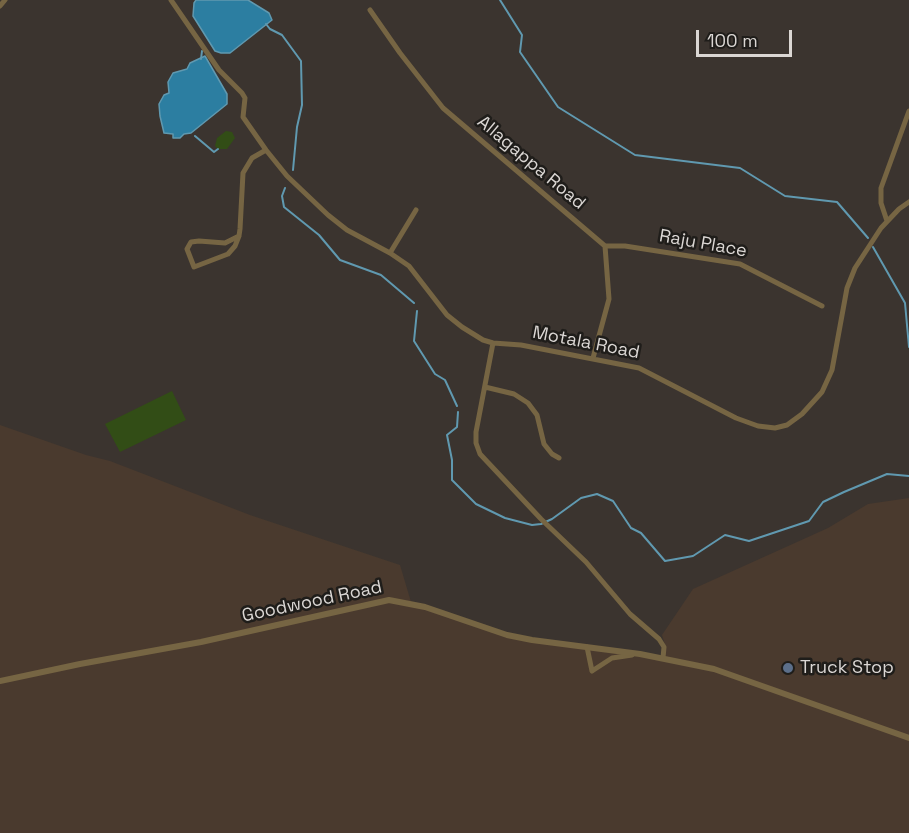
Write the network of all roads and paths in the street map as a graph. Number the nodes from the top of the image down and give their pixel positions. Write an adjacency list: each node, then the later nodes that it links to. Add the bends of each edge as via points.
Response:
1 (5, 0): 3 (street)
2 (171, 0): 6 (street, via 219,70 242,93 243,115)
3 (0, 6)
4 (370, 10): 11 (street, Allagappa Road, via 443,108)
5 (909, 111): 9 (street, via 881,188)
6 (266, 150): 10 (street, via 246,167); 12 (street, via 328,215)
7 (909, 202): 9 (street, Motala Road)
8 (416, 210): 12 (street)
9 (887, 221): 15 (street, Motala Road, via 863,253 849,281 826,387 802,414 784,426 752,425 645,370)
10 (240, 236): 10 (street, via 225,243 190,243 187,249 194,267 228,254)
11 (605, 246): 13 (street, Raju Place, via 740,264); 15 (street, via 610,295)
12 (390, 253): 14 (street, via 409,266 454,321)
13 (822, 306)
14 (493, 343): 15 (street, Motala Road); 16 (street)
15 (593, 358)
16 (484, 387): 17 (street, via 514,394 528,403 537,415 544,444); 20 (street, via 476,432 479,451 586,562 630,614 658,639 664,647)
17 (559, 459)
18 (586, 647): 19 (street, Goodwood Road); 19 (street, via 592,671 612,658); 21 (street, Goodwood Road, via 507,635 418,605 388,600)
19 (640, 654): 20 (street, Goodwood Road)
20 (663, 658): 22 (street, Goodwood Road, via 714,669)
21 (0, 681)
22 (909, 738)

